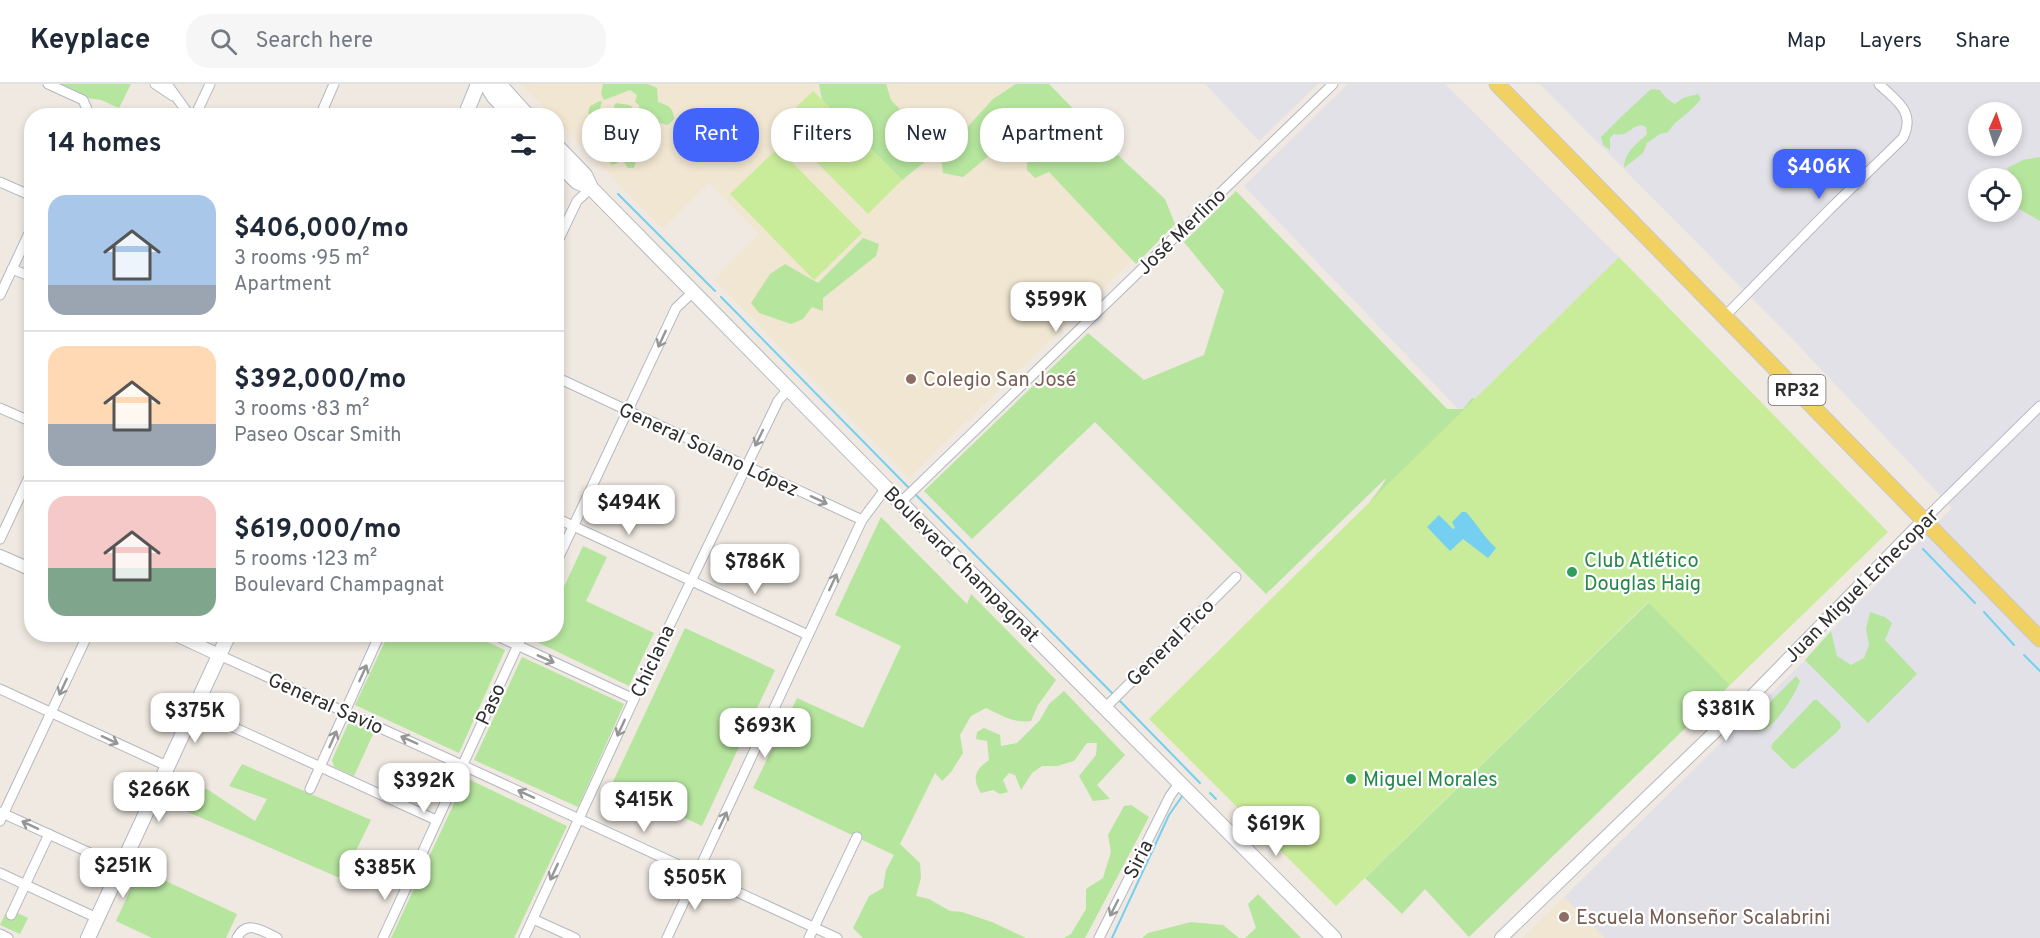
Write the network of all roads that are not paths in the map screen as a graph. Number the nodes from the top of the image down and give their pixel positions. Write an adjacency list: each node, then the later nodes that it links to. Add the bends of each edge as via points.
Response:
1 (48, 84): 13 (street, via 83,100)
2 (155, 84): 12 (street)
3 (167, 84): 12 (street)
4 (210, 84): 15 (street)
5 (334, 84): 16 (street)
6 (478, 84): 17 (main road)
7 (486, 84): 18 (main road)
8 (496, 84): 19 (main road)
9 (1333, 84): 41 (street, José Merlino)
10 (1497, 84): 31 (main road, RP32)
11 (1883, 85): 31 (street, via 1906,113 1909,123 1903,138)
12 (178, 99): 14 (street)
13 (87, 108)
14 (184, 108)
15 (199, 108)
16 (324, 108)
17 (468, 108)
18 (504, 108)
19 (521, 108)
20 (564, 153): 23 (main road, Boulevard Champagnat, via 585,175)
21 (564, 169): 23 (main road, Boulevard Champagnat, via 577,182)
22 (0, 182): 24 (street)
23 (591, 188): 25 (street, via 577,201); 29 (main road, Boulevard Champagnat)
24 (24, 192)
25 (564, 228)
26 (24, 243): 27 (street)
27 (12, 268): 28 (street); 30 (street)
28 (24, 273)
29 (694, 291): 33 (main road, Boulevard Champagnat); 36 (street, one-way to 36, via 676,308)
30 (0, 294)
31 (1725, 316): 42 (main road, RP32)
32 (564, 381): 36 (street, General Solano López)
33 (789, 388): 38 (street, Chiclana, one-way to 38, via 778,401); 40 (main road, Boulevard Champagnat)
34 (2040, 406): 42 (street, Juan Miguel Echecopar)
35 (0, 408): 37 (street)
36 (628, 411): 38 (street, General Solano López); 45 (street)
37 (24, 418)
38 (746, 466): 43 (street, General Solano López, one-way to 43); 51 (street, Chiclana)
39 (24, 488): 46 (street)
40 (886, 488): 41 (main road, Boulevard Champagnat); 43 (street)
41 (900, 502): 64 (main road, Boulevard Champagnat)
42 (1925, 519): 53 (main road, RP32); 99 (street, Juan Miguel Echecopar, via 1751,697)
43 (862, 520): 52 (street, one-way to 43)
44 (564, 522): 45 (street)
45 (574, 526): 47 (street); 51 (street)
46 (0, 539)
47 (564, 546)
48 (0, 556): 49 (street)
49 (24, 566)
50 (1236, 577): 64 (street, General Pico)
51 (691, 580): 52 (street); 63 (street, Chiclana)
52 (808, 635): 80 (street, one-way to 52)
53 (2040, 639)
54 (84, 642): 67 (street, one-way to 67)
55 (191, 642): 61 (street, General Savio)
56 (225, 642): 61 (main road)
57 (376, 642): 66 (street, one-way to 57)
58 (510, 642): 60 (street)
59 (520, 642): 60 (street, Paso)
60 (518, 646): 63 (street, one-way to 63); 68 (street, Paso)
61 (219, 655): 65 (main road); 66 (street, General Savio)
62 (0, 689): 67 (street)
63 (634, 699): 74 (street, Chiclana, one-way to 74)
64 (1105, 708): 71 (main road, Boulevard Champagnat)
65 (194, 709): 69 (main road); 70 (street)
66 (345, 711): 68 (street, General Savio, one-way to 66); 70 (street, one-way to 66)
67 (51, 713): 69 (street, one-way to 69); 73 (street)
68 (462, 765): 74 (street, General Savio, one-way to 68); 75 (street, Paso)
69 (167, 766): 78 (main road)
70 (320, 766): 72 (street); 75 (street)
71 (1180, 782): 97 (street, Siria, one-way to 97); 98 (main road, Boulevard Champagnat)
72 (310, 789)
73 (1, 815): 76 (street, one-way to 73)
74 (579, 819): 80 (street, General Savio); 84 (street, Chiclana, one-way to 84)
75 (436, 820): 91 (street, Paso)
76 (49, 834): 78 (street); 81 (street)
77 (856, 837): 85 (street)
78 (121, 867): 83 (main road)
79 (0, 873): 81 (street)
80 (698, 873): 85 (street, General Savio); 94 (street)
81 (26, 884): 82 (street); 83 (street)
82 (11, 915)
83 (97, 918): 88 (main road)
84 (533, 919): 92 (street, Chiclana); 93 (street)
85 (814, 927): 95 (street); 96 (street, General Savio)
86 (0, 934): 87 (street)
87 (8, 938)
88 (88, 938)
89 (237, 938): 90 (street, via 247,927)
90 (277, 938)
91 (383, 938)
92 (524, 938)
93 (575, 938)
94 (667, 938)
95 (809, 938)
96 (837, 938)
97 (1099, 938)
98 (1334, 938)
99 (1501, 938)

